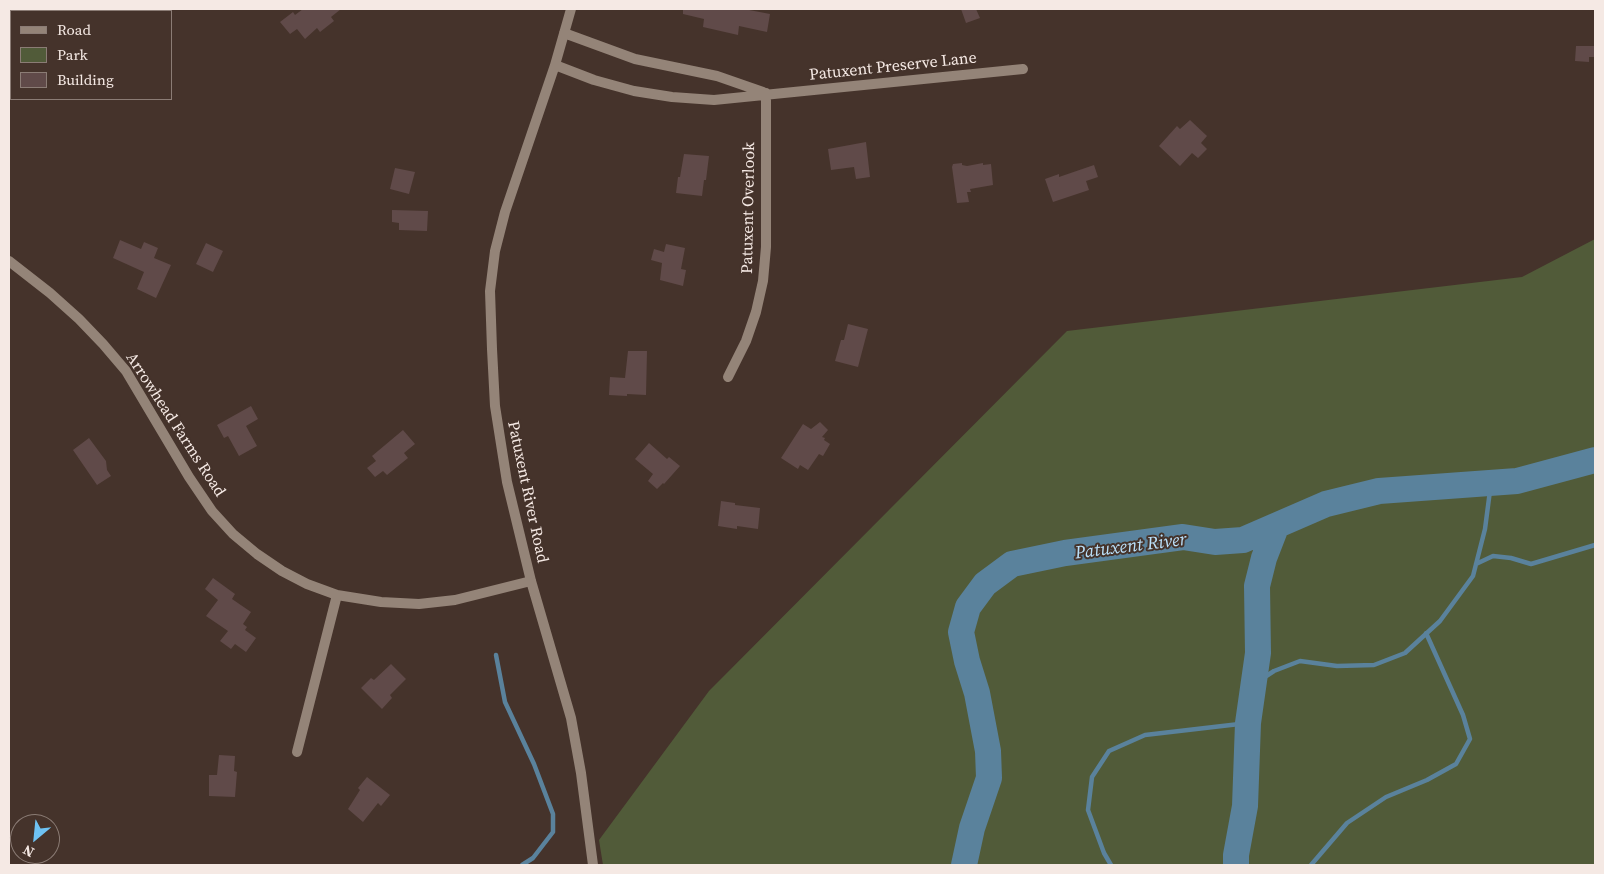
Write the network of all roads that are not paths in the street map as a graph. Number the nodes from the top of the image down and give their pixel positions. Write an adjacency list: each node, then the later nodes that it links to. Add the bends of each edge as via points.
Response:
1 (571, 9): 2 (street, Patuxent River Road)
2 (564, 34): 3 (street, Patuxent River Road); 5 (street, Patuxent Preserve Lane, via 635,59 717,76)
3 (555, 65): 5 (street, Patuxent Preserve Lane, via 634,91 672,97 714,100); 8 (street, Patuxent River Road, via 505,212 495,251 490,292 495,406 507,482)
4 (1023, 69): 5 (street, Patuxent Preserve Lane)
5 (766, 94): 7 (street, Patuxent Overlook, via 763,281 746,341)
6 (9, 261): 9 (street, Arrowhead Farms Road, via 79,319 126,371 189,477 233,534 282,571)
7 (728, 377)
8 (531, 581): 9 (street, Arrowhead Farms Road, via 455,600 419,604); 11 (street, Patuxent River Road, via 571,718)
9 (337, 595): 10 (street)
10 (297, 752)
11 (593, 865)

